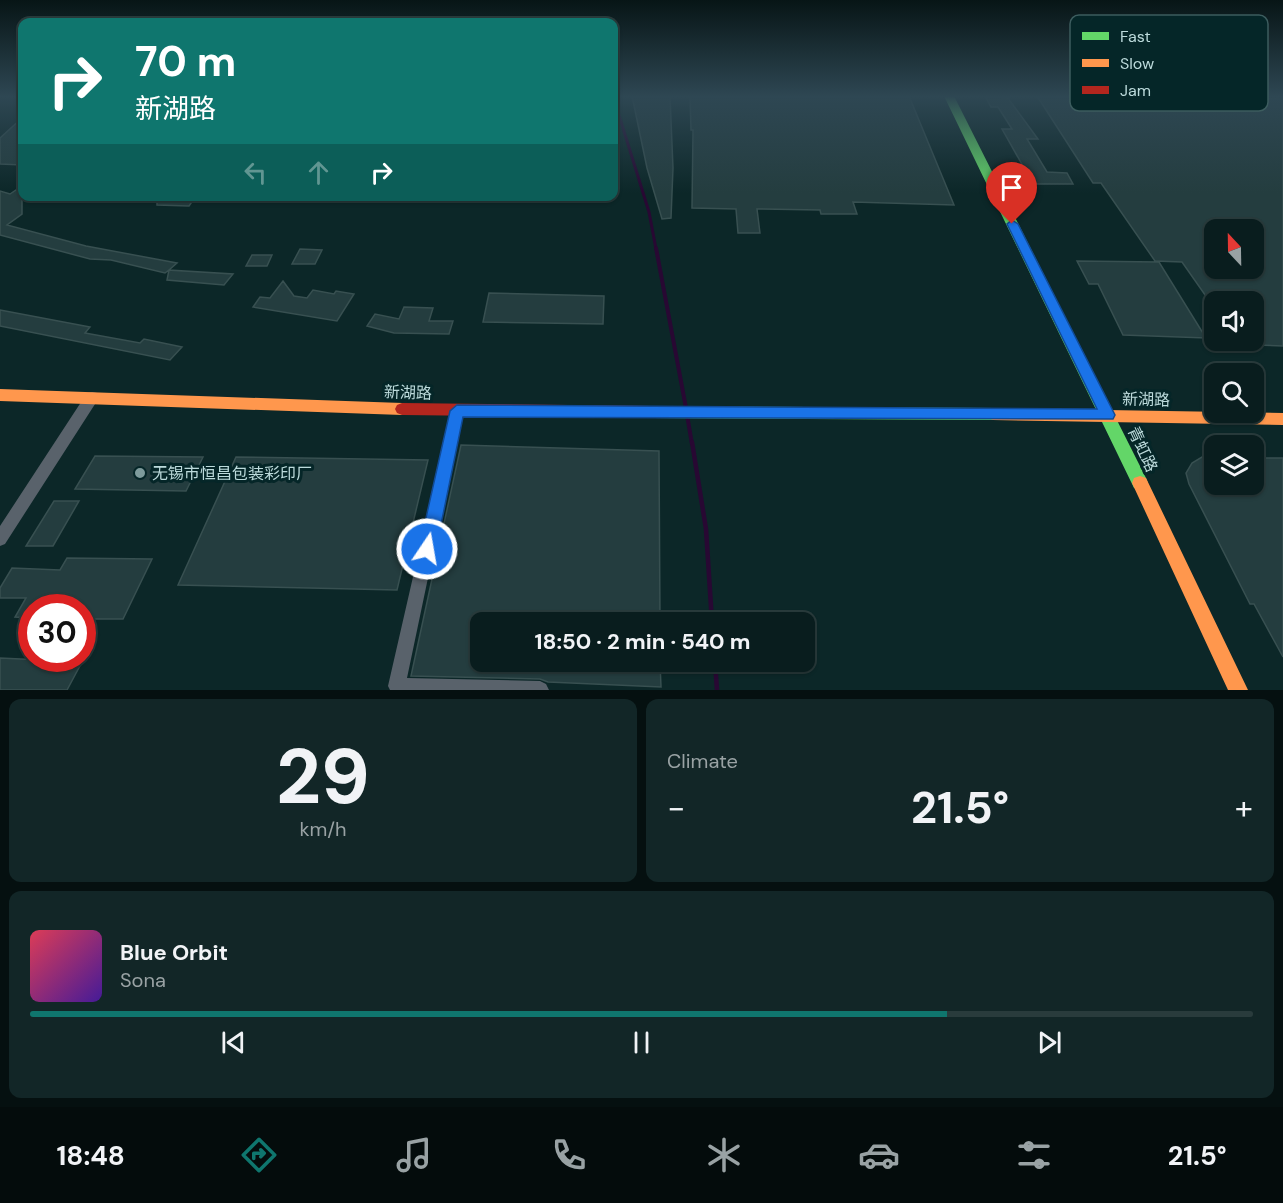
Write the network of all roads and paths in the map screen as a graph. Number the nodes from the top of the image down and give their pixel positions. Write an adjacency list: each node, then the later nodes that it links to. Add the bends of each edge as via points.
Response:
1 (965, 128): 5 (street, 青虹路)
2 (0, 395): 3 (street, 新湖路)
3 (92, 398): 4 (street, 新湖路); 7 (street)
4 (457, 411): 5 (street, 新湖路); 8 (street, via 397,686)
5 (1108, 415): 6 (street, 新湖路); 9 (street, 青虹路)
6 (1283, 419)
7 (0, 539)
8 (540, 690)
9 (1238, 690)

